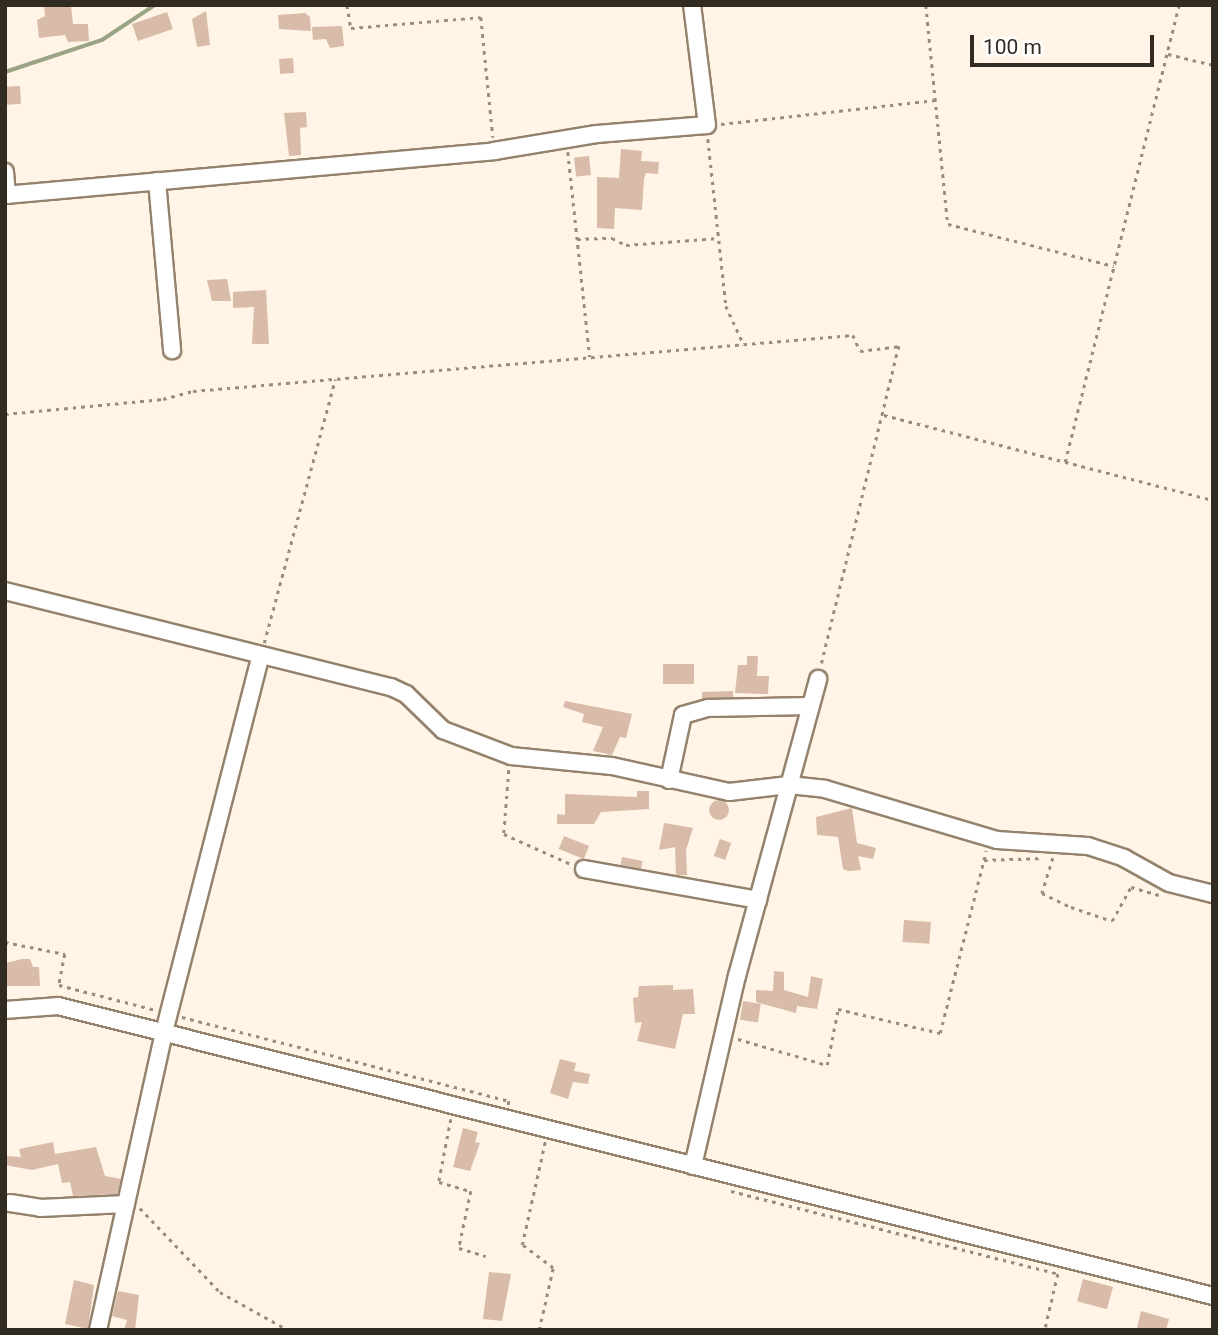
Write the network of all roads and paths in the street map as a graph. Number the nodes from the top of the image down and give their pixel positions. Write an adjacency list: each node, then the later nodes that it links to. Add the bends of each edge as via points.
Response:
1 (347, 5): 10 (path, via 351,28 481,17)
2 (692, 5): 8 (street)
3 (926, 5): 7 (path)
4 (1180, 5): 5 (path)
5 (1167, 54): 6 (path); 16 (path)
6 (1213, 65)
7 (936, 100): 8 (path); 16 (path, via 948,224)
8 (707, 125): 9 (street, via 597,134); 14 (path)
9 (567, 142): 10 (street); 15 (path)
10 (494, 151): 12 (street)
11 (5, 172): 13 (street)
12 (157, 181): 13 (street); 18 (street)
13 (6, 195)
14 (719, 237): 15 (path, via 626,245 612,238); 17 (path, via 726,306)
15 (577, 239): 19 (path)
16 (1114, 267): 23 (path)
17 (744, 345): 19 (path); 22 (path, via 853,335 860,351 899,346)
18 (172, 350)
19 (590, 357): 20 (path)
20 (335, 379): 21 (path); 26 (path)
21 (5, 414)
22 (883, 415): 23 (path); 27 (path)
23 (1065, 462): 24 (path)
24 (1213, 500)
25 (5, 591): 26 (street)
26 (261, 654): 29 (street, via 391,687 405,694 443,730); 42 (street)
27 (818, 679): 28 (street)
28 (810, 706): 30 (street, via 708,708 683,715); 31 (street)
29 (511, 756): 30 (street, via 612,766); 34 (path, via 504,834)
30 (669, 780): 31 (street, via 729,792)
31 (789, 785): 32 (street, via 825,789); 37 (street)
32 (990, 838): 33 (path); 35 (street, via 1088,846 1124,858 1169,883)
33 (984, 860): 36 (path, via 1054,858 1042,893 1112,921 1131,887); 44 (path, via 940,1033 838,1009 827,1065)
34 (584, 869): 37 (street)
35 (1213, 894)
36 (1166, 897)
37 (758, 900): 44 (street)
38 (5, 942): 42 (path, via 65,954 58,985)
39 (1213, 964): 40 (path)
40 (1213, 978)
41 (5, 1010): 43 (street, via 58,1006)
42 (169, 1013): 43 (street); 46 (path, via 509,1101)
43 (164, 1032): 45 (street); 51 (street)
44 (726, 1035): 49 (street)
45 (454, 1105): 46 (street); 53 (path, via 439,1182 471,1191 459,1248)
46 (506, 1118): 47 (street)
47 (546, 1136): 48 (path); 49 (street); 57 (path, via 522,1245 553,1268)
48 (558, 1146)
49 (693, 1166): 54 (street)
50 (720, 1188): 58 (path, via 1058,1274)
51 (127, 1199): 52 (street, via 40,1208); 55 (street); 56 (path, via 220,1292)
52 (10, 1203)
53 (486, 1256)
54 (1213, 1296)
55 (98, 1330)
56 (288, 1330)
57 (539, 1330)
58 (1045, 1330)

